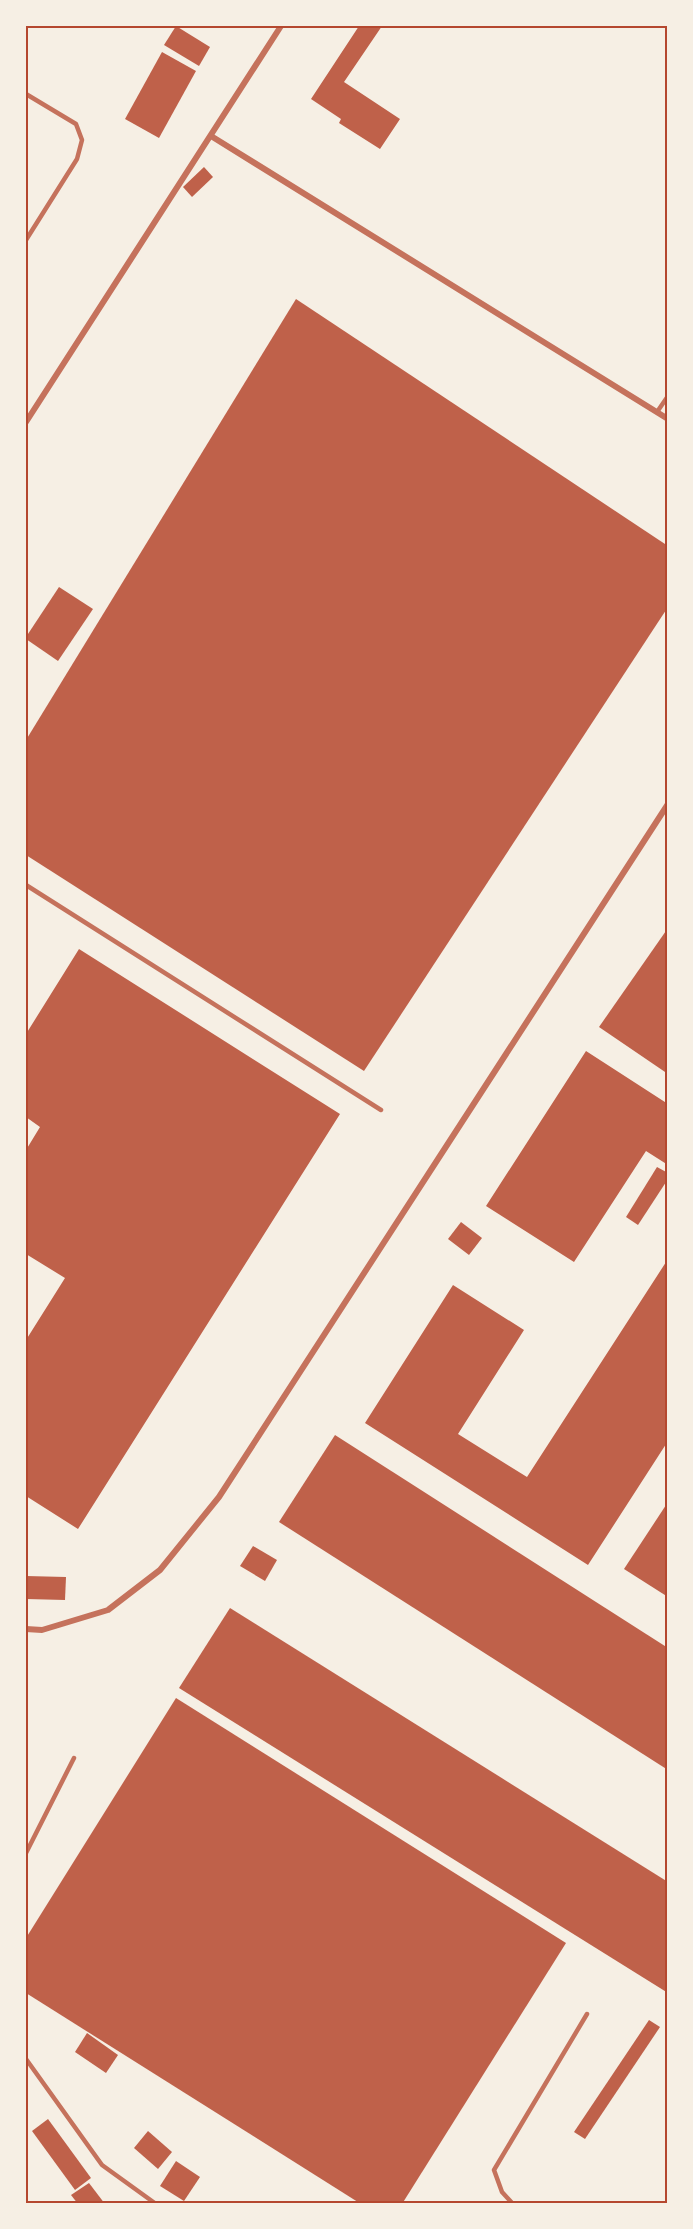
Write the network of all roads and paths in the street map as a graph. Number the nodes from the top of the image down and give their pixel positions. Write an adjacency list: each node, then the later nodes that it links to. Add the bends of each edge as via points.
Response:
1 (281, 26): 3 (street)
2 (26, 95): 4 (lane, via 76,123 82,140 77,159)
3 (211, 136): 6 (street); 8 (street)
4 (26, 240)
5 (668, 396): 6 (lane)
6 (657, 412): 7 (street)
7 (668, 419)
8 (26, 422)
9 (668, 804): 12 (street, via 219,1497 160,1570 108,1610 42,1630)
10 (26, 885): 11 (lane)
11 (381, 1110)
12 (26, 1629)
13 (74, 1758): 14 (lane)
14 (26, 1853)
15 (587, 2014): 18 (lane, via 494,2170 502,2192)
16 (26, 2059): 17 (lane, via 102,2165)
17 (156, 2204)
18 (513, 2204)

